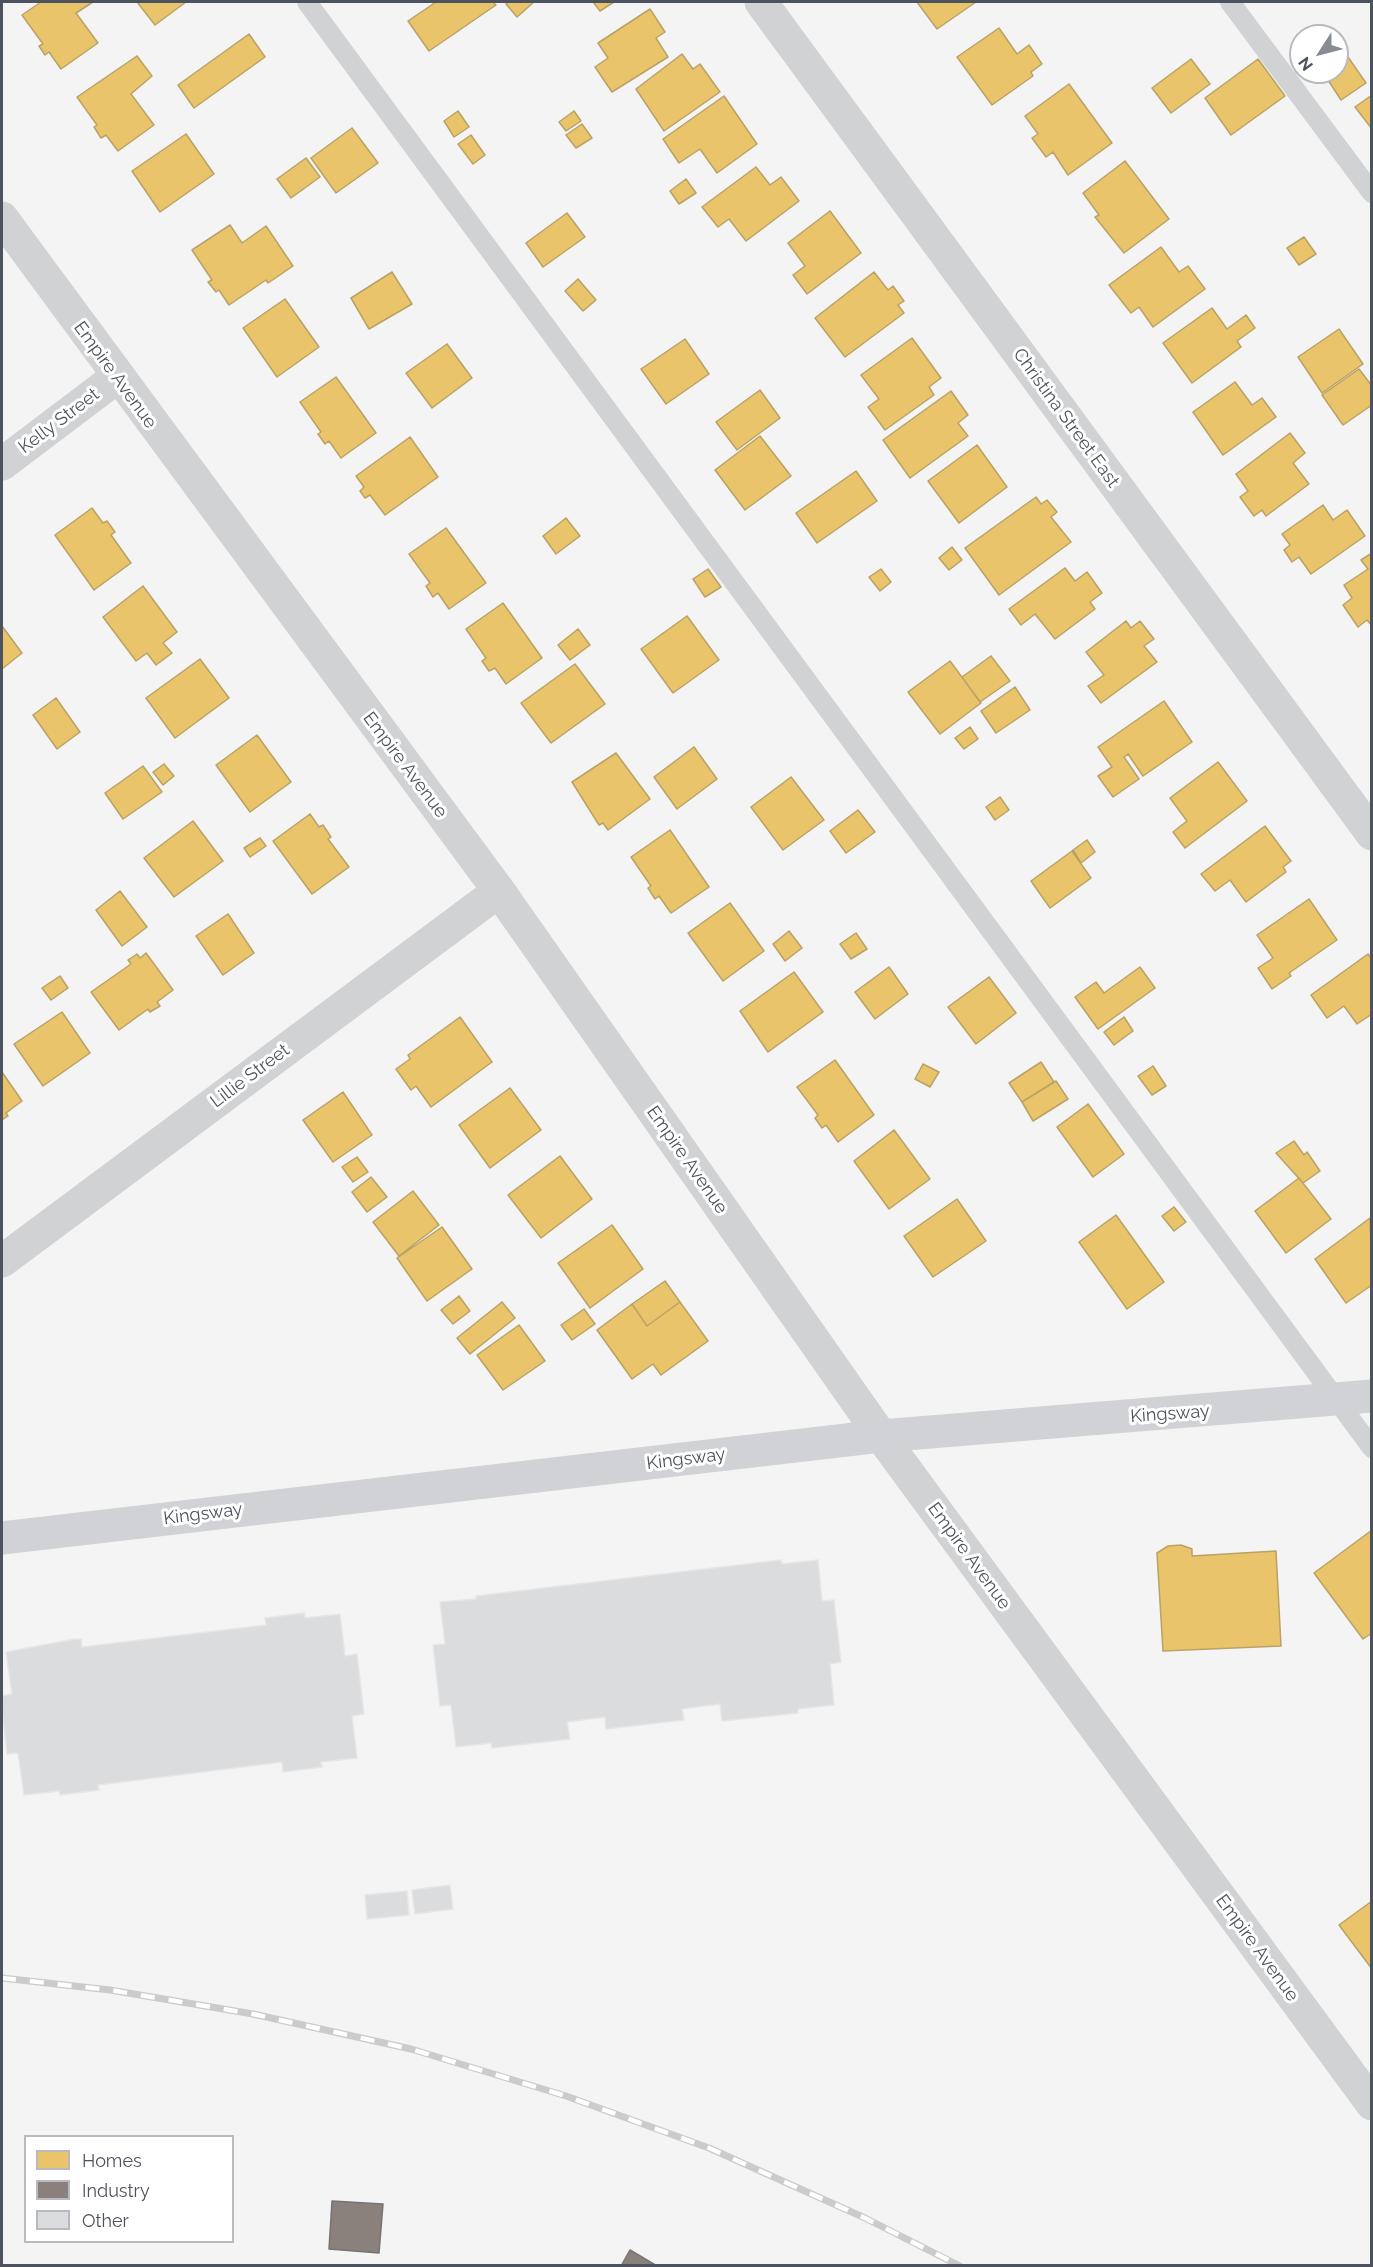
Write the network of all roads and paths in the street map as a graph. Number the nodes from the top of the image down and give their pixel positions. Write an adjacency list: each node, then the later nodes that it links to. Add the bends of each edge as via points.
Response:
1 (308, 2): 12 (lane)
2 (761, 2): 8 (street, Christina Street East)
3 (1230, 2): 4 (lane)
4 (1371, 193)
5 (2, 218): 6 (street, Empire Avenue)
6 (117, 377): 7 (street, Kelly Street); 9 (street, Empire Avenue)
7 (2, 464)
8 (1371, 834)
9 (499, 891): 10 (street, Lillie Street); 13 (street, Empire Avenue)
10 (2, 1262)
11 (1371, 1396): 12 (main road, Kingsway)
12 (1338, 1401): 13 (main road, Kingsway); 14 (lane)
13 (881, 1436): 15 (main road, Kingsway); 16 (street, Empire Avenue)
14 (1371, 1448)
15 (2, 1538)
16 (1371, 2103)

